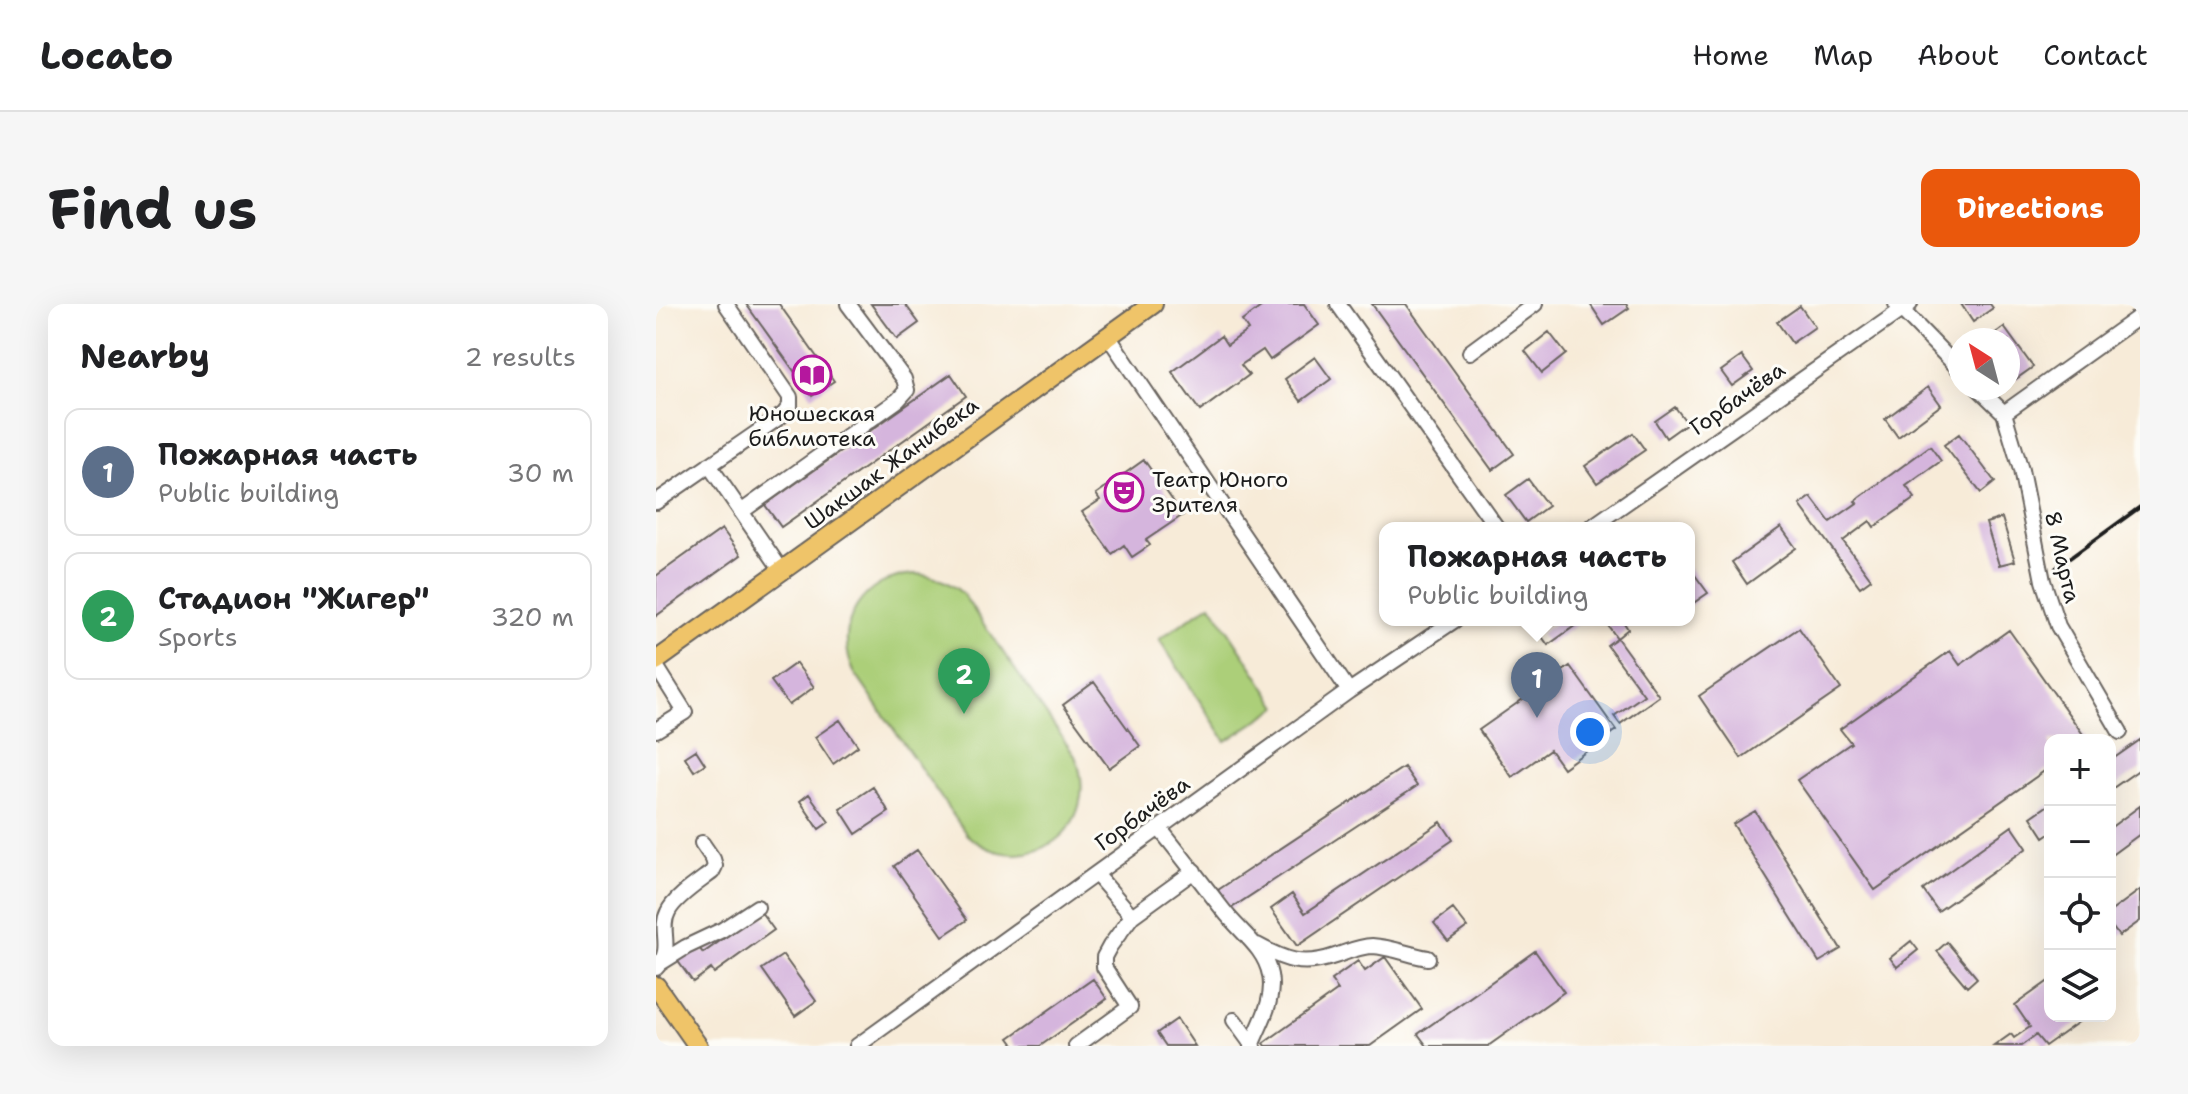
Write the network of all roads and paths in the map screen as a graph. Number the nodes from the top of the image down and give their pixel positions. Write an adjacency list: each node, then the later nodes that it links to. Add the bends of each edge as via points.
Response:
1 (726, 304): 13 (street, via 790,397 790,406)
2 (848, 304): 15 (street, via 907,390)
3 (1153, 304): 8 (main road, Шакшак Жанибека)
4 (1338, 304): 16 (street)
5 (1535, 304): 9 (street)
6 (1902, 306): 10 (street); 17 (street, Горбачёва)
7 (2140, 316): 12 (street)
8 (1108, 336): 18 (main road, Шакшак Жанибека); 21 (street)
9 (1470, 352)
10 (1948, 357)
11 (1990, 400): 12 (street, 8 Марта)
12 (2004, 413): 23 (street, 8 Марта, via 2058,626)
13 (709, 465): 14 (street); 15 (street)
14 (656, 502)
15 (741, 512): 18 (street)
16 (1493, 522)
17 (1598, 522)
18 (782, 571): 20 (main road, Шакшак Жанибека)
19 (1446, 626): 21 (street, Горбачёва)
20 (656, 664): 22 (street, via 685,712)
21 (1349, 691): 24 (street, Горбачёва)
22 (656, 730)
23 (2120, 732)
24 (1159, 828): 26 (street); 27 (street, Горбачёва)
25 (702, 843): 32 (street, via 715,866 669,910 666,953)
26 (1194, 871): 29 (street); 30 (street)
27 (1096, 874): 29 (street); 37 (street, Горбачёва)
28 (757, 907): 32 (street)
29 (1132, 916): 38 (street, via 1104,957 1109,977 1130,1007)
30 (1253, 943): 31 (street, via 1294,962 1370,946); 35 (street, via 1270,973 1271,987)
31 (1428, 958)
32 (659, 965)
33 (656, 986): 36 (main road)
34 (1234, 1020): 35 (street)
35 (1252, 1045)
36 (698, 1046)
37 (857, 1046)
38 (1076, 1046)

